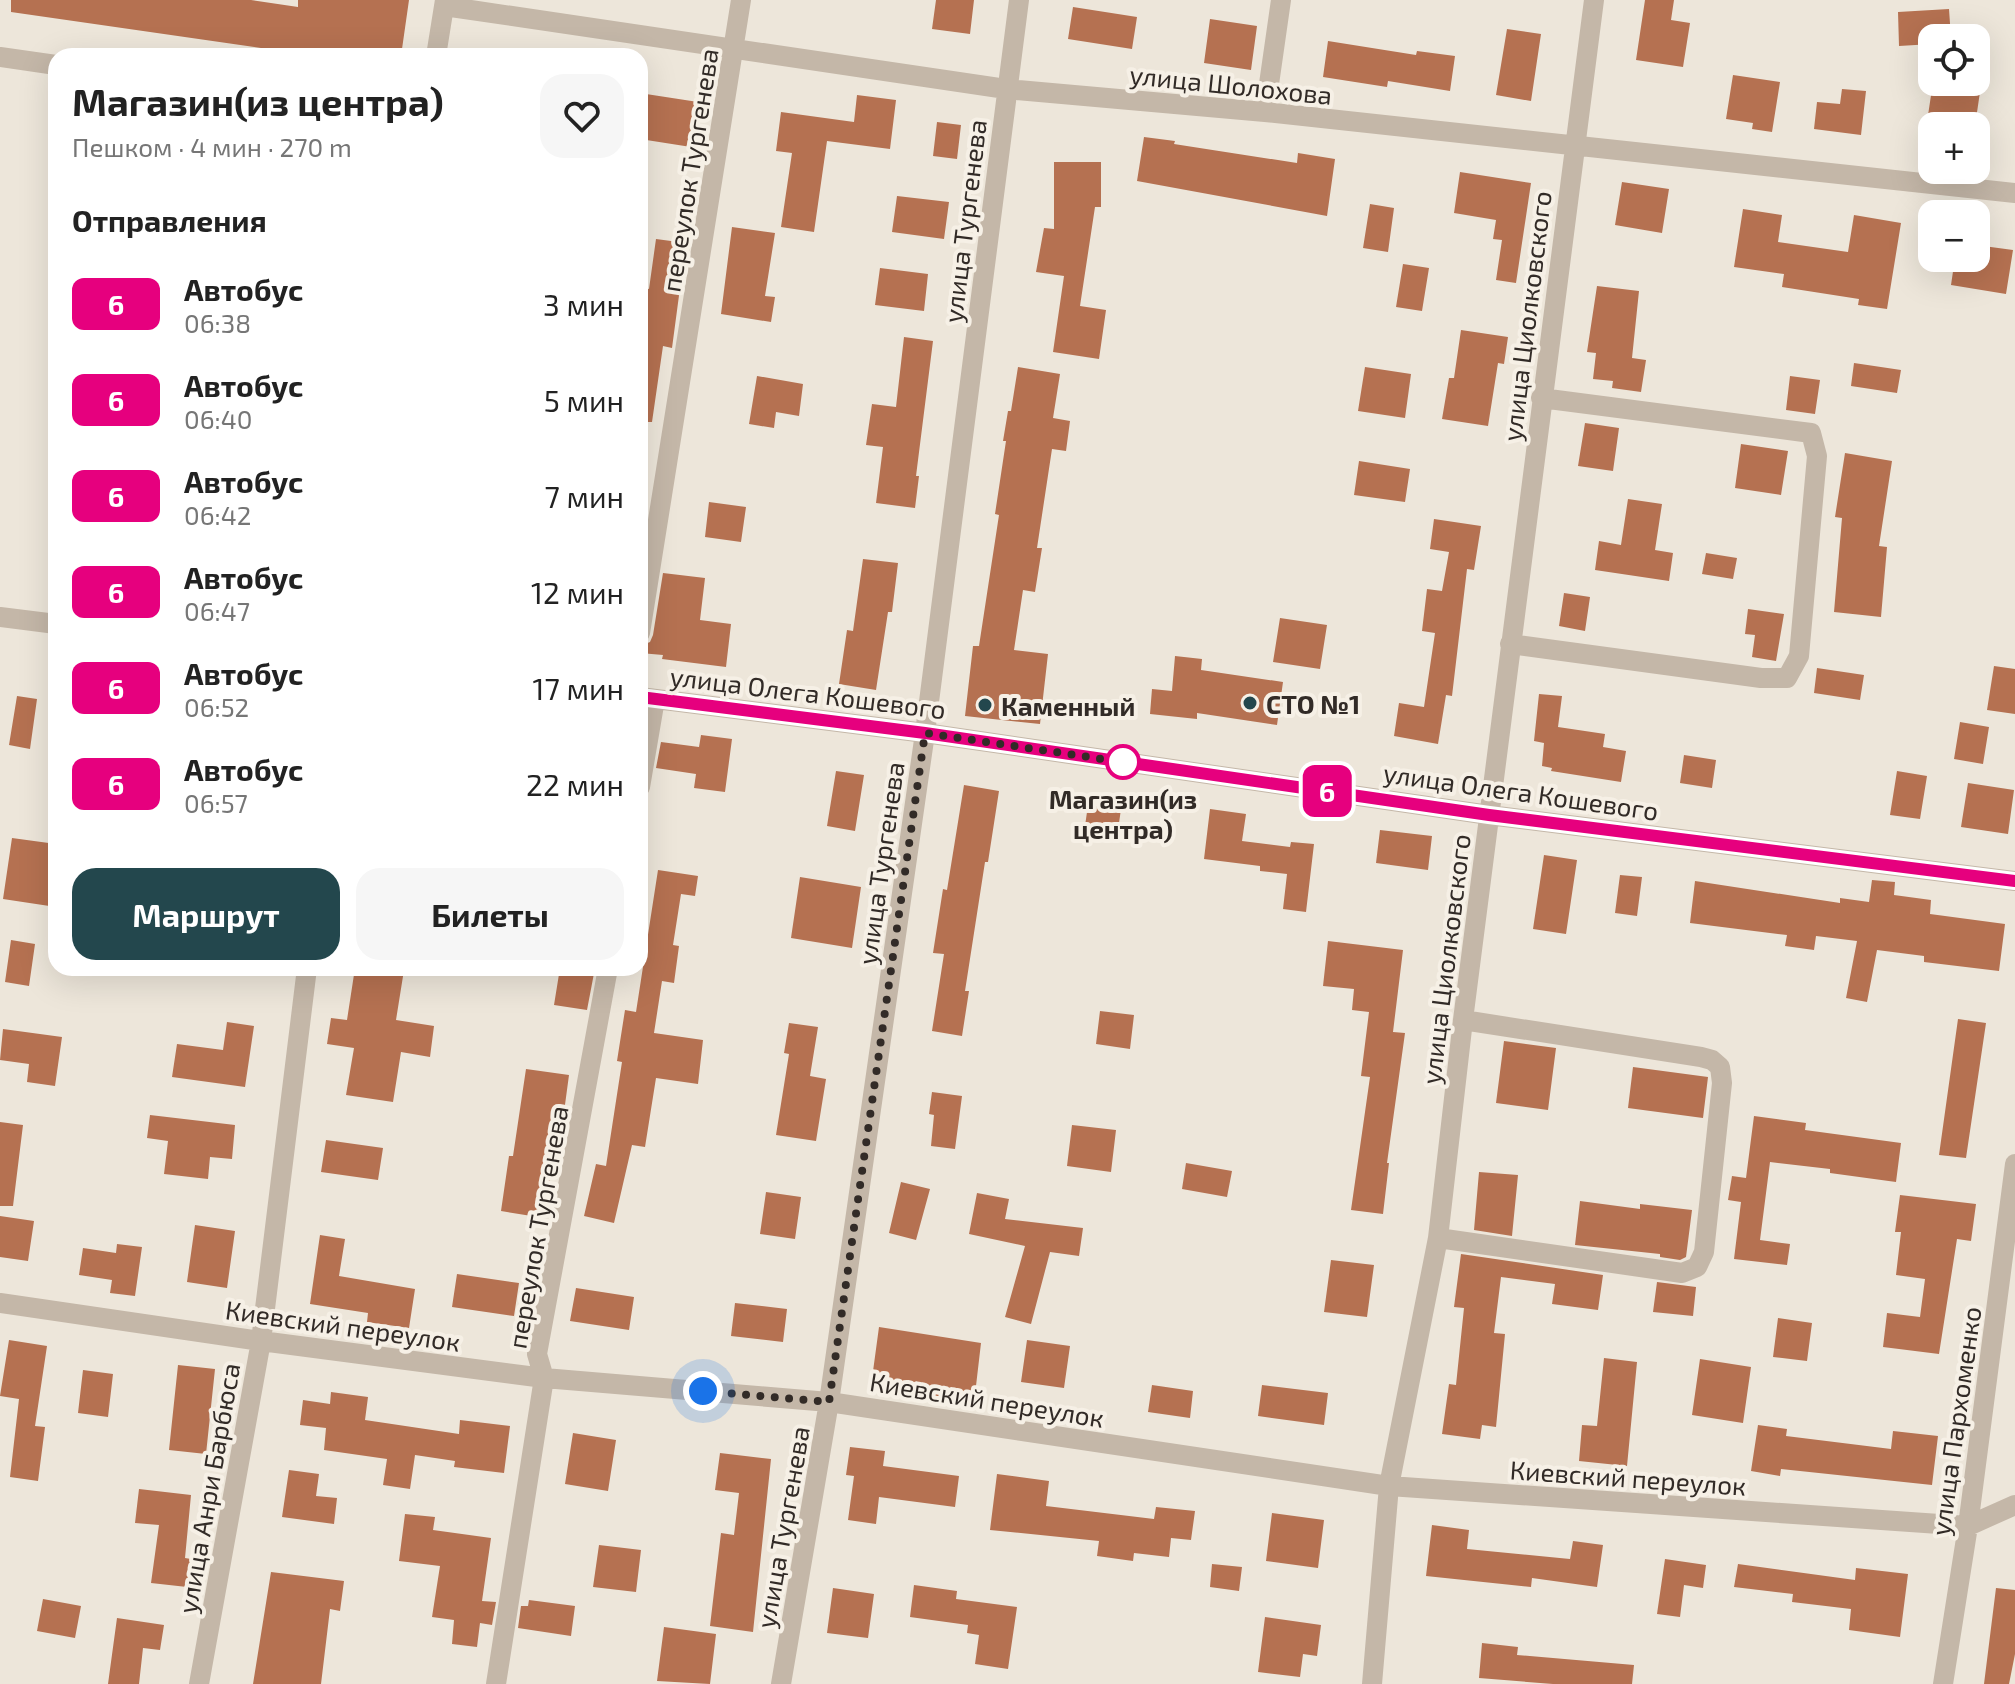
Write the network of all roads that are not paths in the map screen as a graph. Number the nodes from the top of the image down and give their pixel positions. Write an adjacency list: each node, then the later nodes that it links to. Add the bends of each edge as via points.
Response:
1 (741, 0): 7 (street, переулок Тургенева)
2 (1019, 0): 10 (street, улица Тургенева)
3 (1281, 0): 11 (street)
4 (1594, 0): 12 (street, улица Циолковского)
5 (444, 3): 6 (street); 7 (street, улица Шолохова)
6 (437, 48)
7 (735, 50): 10 (street, улица Шолохова); 15 (street, переулок Тургенева)
8 (0, 57): 9 (street)
9 (48, 64)
10 (1006, 89): 11 (street, улица Шолохова); 20 (street, улица Тургенева)
11 (1265, 112): 12 (street, улица Шолохова)
12 (1574, 146): 13 (street, улица Шолохова); 14 (street, улица Циолковского)
13 (2015, 193)
14 (1541, 398): 18 (street, улица Циолковского); 18 (street, via 1811,433 1817,456 1799,656 1787,678 1761,678)
15 (648, 584)
16 (0, 621): 17 (street)
17 (48, 624)
18 (1510, 644): 21 (street, улица Циолковского)
19 (648, 698): 20 (street, улица Олега Кошевого)
20 (925, 733): 21 (street, улица Олега Кошевого); 31 (street, улица Тургенева)
21 (1489, 815): 22 (street, улица Олега Кошевого); 25 (street, улица Циолковского)
22 (2015, 881)
23 (306, 976): 29 (street, улица Анри Барбюса)
24 (607, 976): 30 (street, переулок Тургенева, via 537,1354)
25 (1463, 1020): 27 (street, улица Циолковского); 27 (street, via 1701,1057 1720,1067 1704,1252 1697,1267 1682,1273)
26 (2015, 1164): 34 (street, улица Пархоменко)
27 (1438, 1238): 32 (street, улица Циолковского)
28 (0, 1303): 29 (street, Киевский переулок)
29 (261, 1341): 30 (street, Киевский переулок); 35 (street, улица Анри Барбюса)
30 (544, 1378): 31 (street, Киевский переулок); 36 (street, переулок Тургенева)
31 (829, 1402): 32 (street, Киевский переулок); 37 (street, улица Тургенева)
32 (1389, 1486): 34 (street, Киевский переулок); 38 (street, улица Циолковского)
33 (2015, 1505): 34 (street)
34 (1968, 1526): 39 (street, улица Пархоменко)
35 (199, 1684)
36 (496, 1684)
37 (781, 1684)
38 (1372, 1684)
39 (1943, 1684)

